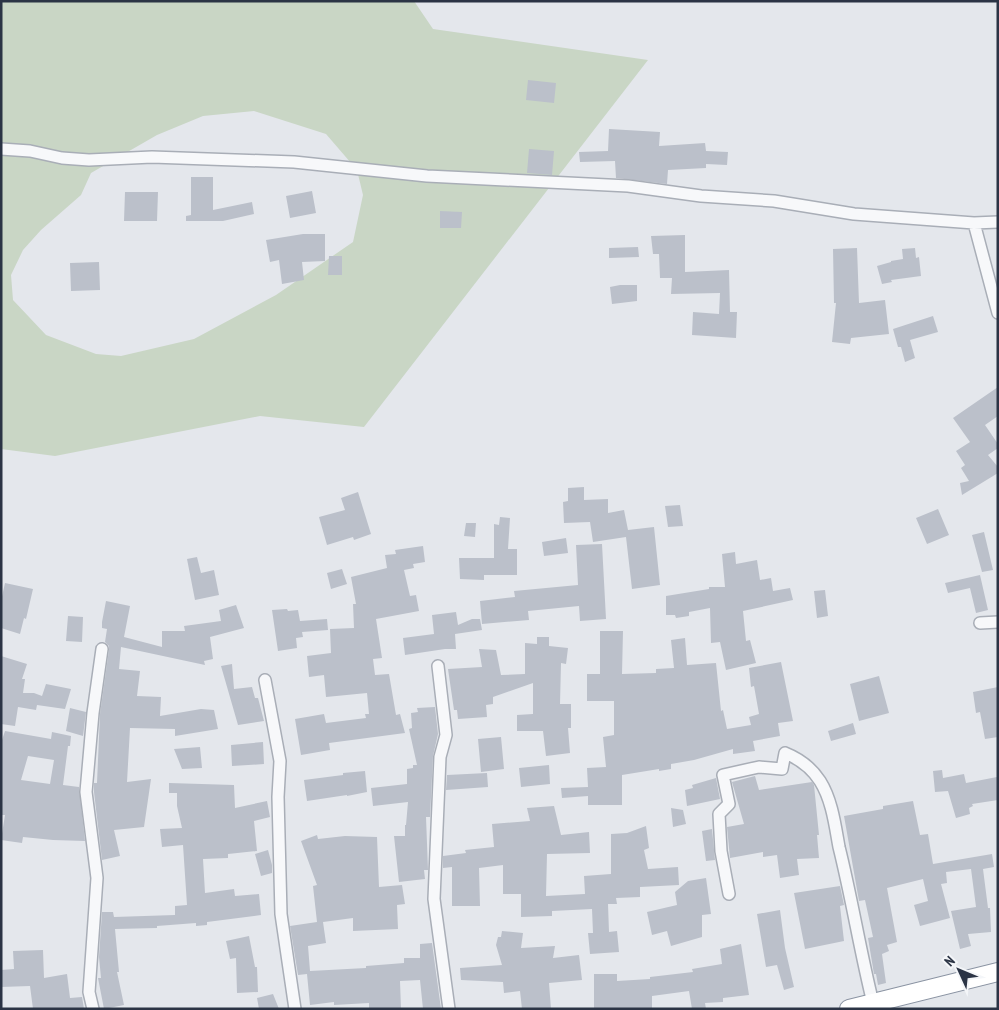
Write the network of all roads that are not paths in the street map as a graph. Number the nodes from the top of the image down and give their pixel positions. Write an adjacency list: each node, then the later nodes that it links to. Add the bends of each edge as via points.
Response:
1 (1, 149): 3 (street, via 89,160 152,157 294,162 427,176 628,186 774,201 854,214)
2 (998, 222): 3 (street)
3 (974, 223): 4 (street)
4 (998, 313)
5 (998, 622): 6 (street)
6 (980, 623)
7 (102, 649): 13 (street, via 86,792 97,878 89,992)
8 (438, 666): 15 (street, via 446,734 440,758 434,899)
9 (265, 680): 14 (street, via 280,760 281,914)
10 (729, 894): 12 (street, via 720,851 718,814 729,804 723,775 759,767 782,769 785,753 798,758 821,783 828,800)
11 (998, 972): 12 (highway)
12 (874, 1002): 16 (highway)
13 (93, 1009)
14 (295, 1009)
15 (449, 1009)
16 (849, 1009)

